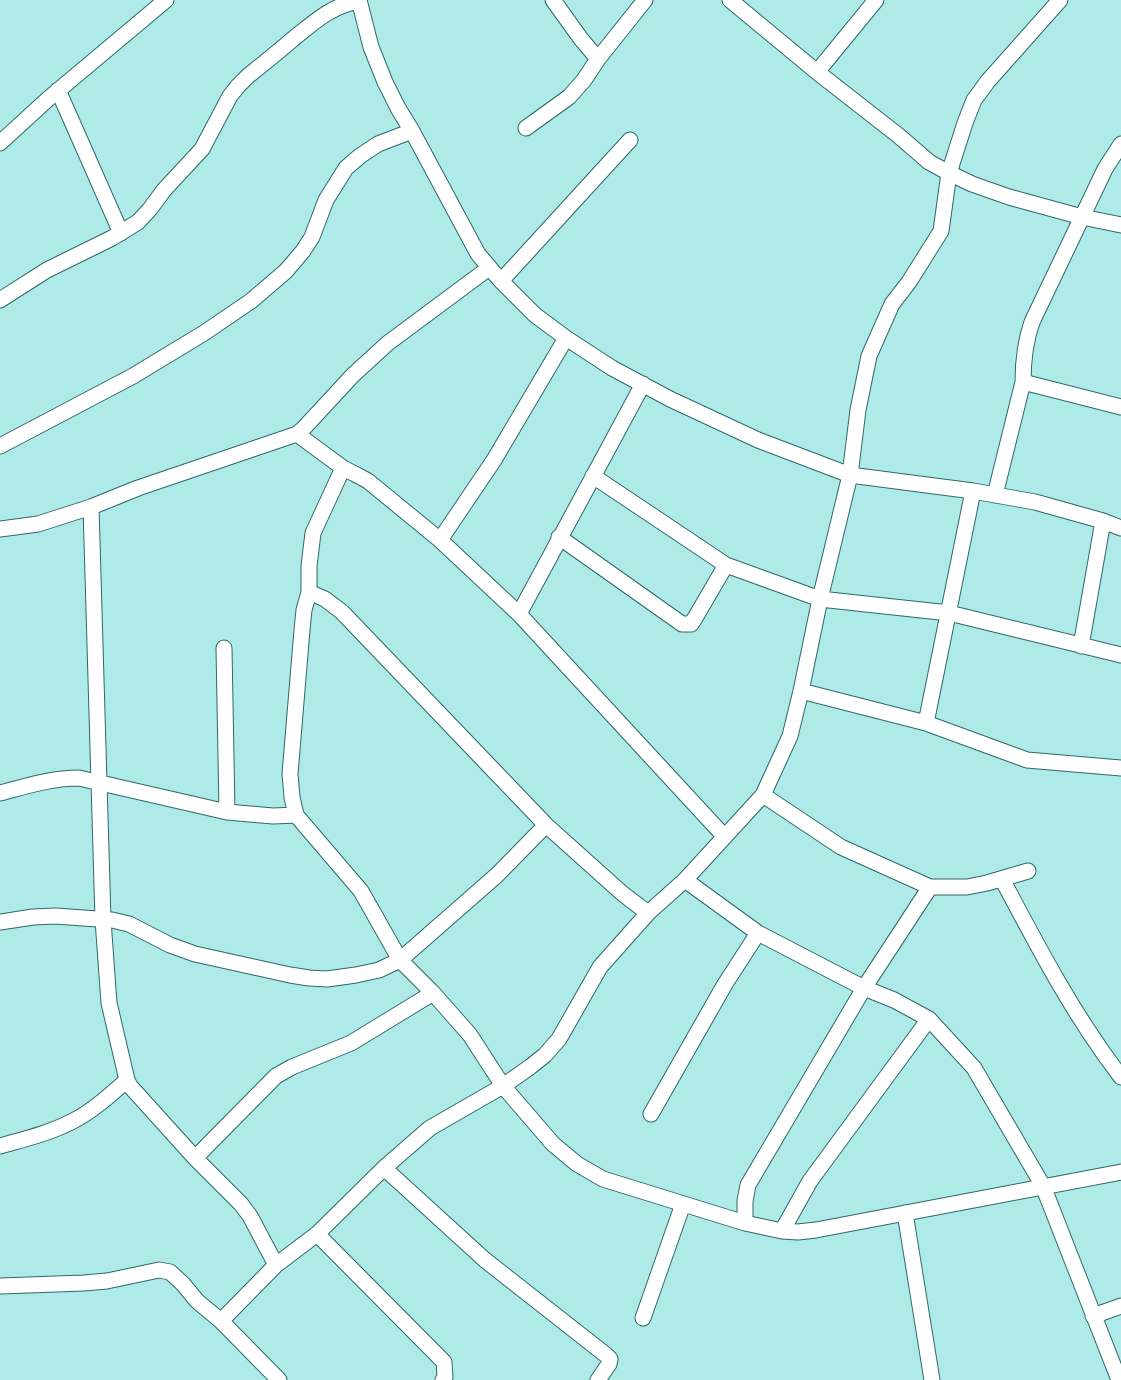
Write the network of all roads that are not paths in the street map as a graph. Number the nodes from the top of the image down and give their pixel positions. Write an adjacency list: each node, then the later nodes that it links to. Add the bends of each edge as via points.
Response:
1 (166, 0): 10 (street)
2 (359, 0): 12 (street, via 371,47 382,75); 19 (street, via 338,6 322,16 243,81 230,96 202,149 138,222)
3 (554, 0): 8 (street)
4 (645, 0): 8 (street)
5 (730, 0): 9 (street)
6 (876, 0): 9 (street)
7 (1060, 0): 16 (street, via 974,100 964,123)
8 (598, 59): 11 (street, via 569,97)
9 (817, 72): 16 (street, via 929,162)
10 (58, 90): 14 (street); 19 (street)
11 (526, 128)
12 (412, 131): 20 (street, via 478,254); 28 (street, via 378,144 346,168 326,200 312,237 303,251 286,271 251,301 133,376)
13 (630, 140): 21 (street)
14 (0, 143)
15 (1121, 144): 17 (street, via 1105,168)
16 (949, 173): 17 (street, via 1009,197); 30 (street, via 941,231 892,304 869,356 858,410)
17 (1082, 217): 18 (street); 24 (street, via 1032,322 1026,340)
18 (1121, 226)
19 (120, 233): 22 (street, via 47,270)
20 (489, 268): 21 (street); 27 (street, via 388,343 352,375)
21 (501, 281): 23 (street, via 535,315)
22 (0, 300)
23 (566, 338): 25 (street, via 612,368); 39 (street, via 494,460)
24 (1023, 382): 26 (street); 33 (street)
25 (643, 384): 30 (street, via 670,400 758,440); 31 (street)
26 (1121, 407)
27 (297, 434): 29 (street); 34 (street, via 138,488)
28 (0, 446)
29 (343, 468): 39 (street, via 368,481); 41 (street, via 313,533)
30 (850, 474): 32 (street); 42 (street)
31 (593, 476): 38 (street); 40 (street)
32 (973, 492): 33 (street); 43 (street)
33 (995, 495): 35 (street, via 1035,502)
34 (91, 507): 37 (street, via 38,524); 51 (street)
35 (1104, 521): 36 (street); 45 (street)
36 (1121, 528)
37 (0, 529)
38 (559, 537): 40 (street, via 682,624 691,624); 44 (street)
39 (440, 540): 44 (street)
40 (726, 566): 42 (street)
41 (309, 592): 55 (street, via 304,610 290,774); 56 (street, via 342,612)
42 (820, 600): 43 (street); 48 (street)
43 (949, 613): 45 (street); 49 (street)
44 (519, 614): 57 (street)
45 (1081, 646): 47 (street)
46 (224, 648): 54 (street)
47 (1121, 655)
48 (801, 691): 49 (street); 53 (street, via 790,736)
49 (926, 723): 50 (street, via 1027,760)
50 (1121, 768)
51 (99, 782): 52 (street, via 64,778 42,781); 54 (street); 63 (street)
52 (0, 793)
53 (763, 795): 57 (street); 61 (street, via 841,847)
54 (227, 812): 55 (street)
55 (296, 815): 66 (street, via 361,891)
56 (546, 825): 62 (street); 66 (street, via 497,875)
57 (724, 836): 60 (street)
58 (1028, 871): 59 (street)
59 (1002, 879): 61 (street, via 967,887); 70 (street, via 1050,968 1101,1051)
60 (685, 880): 62 (street); 65 (street)
61 (930, 887): 67 (street)
62 (648, 913): 72 (street, via 600,967 559,1039 545,1055)
63 (102, 920): 64 (street, via 55,916); 66 (street, via 129,924 170,945 195,954 309,978 327,979 356,975 379,970); 71 (street, via 108,1003)
64 (0, 922)
65 (758, 933): 67 (street); 73 (street, via 725,984)
66 (400, 960): 68 (street)
67 (864, 988): 69 (street, via 894,1000); 81 (street, via 748,1185)
68 (433, 993): 72 (street, via 470,1035); 75 (street, via 351,1043 276,1076)
69 (929, 1019): 78 (street, via 974,1068); 82 (street, via 810,1181)
70 (1121, 1077)
71 (127, 1080): 74 (street, via 75,1121 47,1133); 75 (street)
72 (503, 1086): 76 (street, via 430,1128); 79 (street, via 553,1144 577,1164 603,1179)
73 (651, 1114)
74 (0, 1146)
75 (195, 1158): 84 (street, via 241,1204)
76 (384, 1168): 83 (street); 92 (street, via 485,1260 606,1355 610,1359 609,1364)
77 (1121, 1172): 78 (street)
78 (1043, 1186): 80 (street); 87 (street)
79 (683, 1204): 81 (street); 88 (street)
80 (905, 1212): 82 (street, via 816,1230); 93 (street)
81 (745, 1223): 82 (street)
82 (782, 1231)
83 (317, 1234): 84 (street); 91 (street, via 444,1362)
84 (276, 1265): 89 (street)
85 (0, 1286): 89 (street, via 107,1281 159,1270 170,1272 197,1301)
86 (1121, 1306): 87 (street)
87 (1093, 1316): 94 (street)
88 (643, 1318)
89 (221, 1321): 90 (street)
90 (279, 1380)
91 (444, 1380)
92 (598, 1380)
93 (932, 1380)
94 (1119, 1380)

